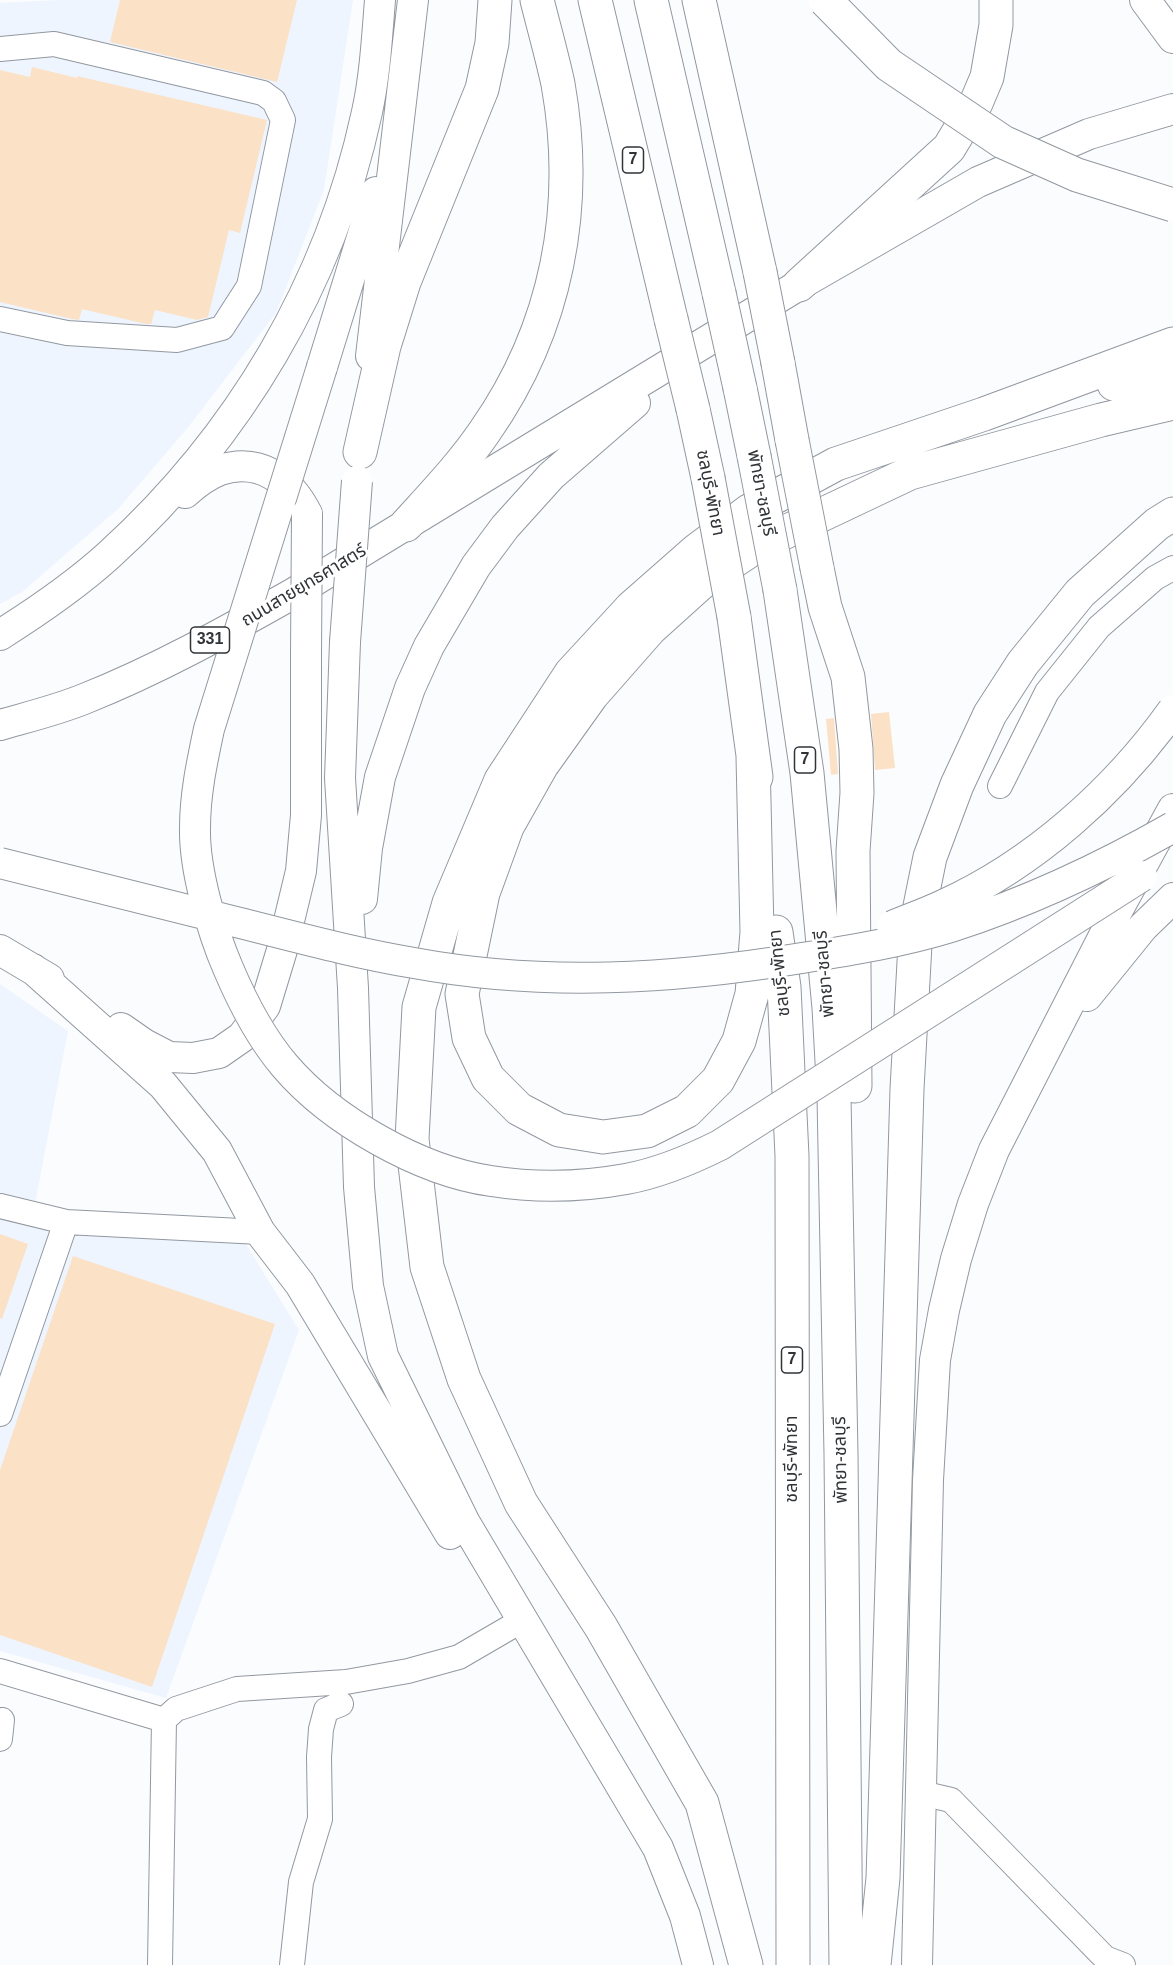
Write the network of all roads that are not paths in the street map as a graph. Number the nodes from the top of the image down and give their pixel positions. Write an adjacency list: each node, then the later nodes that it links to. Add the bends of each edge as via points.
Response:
1 (380, 0): 28 (main road, via 367,110 353,167 308,286 237,413 192,470)
2 (413, 0): 15 (main road)
3 (495, 0): 25 (highway, via 492,43 482,89 404,282 384,346)
4 (537, 0): 27 (highway, via 558,85 566,157 564,225 550,299 522,370 485,430)
5 (595, 0): 33 (highway, ชลบุรี-พัทยา / 7, bridge, via 708,478 734,616)
6 (651, 0): 49 (highway, พัทยา-ชลบุรี / 7, bridge, via 754,456 780,590 807,773 834,1097)
7 (699, 0): 49 (highway, bridge, via 760,272 825,607 848,677 857,771 853,851 855,1181)
8 (825, 0): 17 (highway, bridge, via 890,65 1003,142 1077,175)
9 (999, 0): 18 (highway, via 987,77 949,148)
10 (1144, 0): 13 (main road)
11 (1164, 0): 12 (main road)
12 (1173, 11)
13 (1173, 38)
14 (0, 49): 19 (street, via 54,44 263,93 274,101 283,120 249,286 222,328 177,340 66,333)
15 (406, 62): 25 (main road); 37 (main road, bridge, via 379,184 209,729 197,783 195,830 202,885 219,948 244,1005 284,1065 330,1110 378,1141 440,1168 489,1181 532,1186 627,1179 678,1165 720,1145)
16 (1173, 109): 18 (main road, via 1089,134 978,182)
17 (1173, 205)
18 (799, 285): 20 (main road)
19 (0, 319)
20 (704, 344): 27 (main road, ถนนสายยุทธศาสตร์); 43 (main road, via 551,476 505,527 477,566 429,646 410,688 380,777 367,848)
21 (1173, 344): 24 (highway)
22 (1173, 370): 24 (highway)
23 (1173, 403): 33 (highway, via 910,473 758,545 701,583 650,629 592,695 542,765 507,827 483,893 462,994 469,1038 488,1078 519,1109 559,1130 603,1137 647,1131 687,1111 718,1080 739,1041 752,994 757,932)
24 (984, 414): 59 (highway, via 836,464 750,511 630,608 571,673 501,780 449,903 419,1007 412,1139 427,1267 464,1379 521,1503 601,1627 702,1803)
25 (359, 466): 43 (main road, bridge, via 345,642 340,778)
26 (1173, 514): 62 (highway, via 1080,593 1023,663 990,714 930,857 916,926 906,1089 883,1878)
27 (406, 525): 32 (main road, ถนนสายยุทธศาสตร์ / 331, via 222,634 156,668 81,700)
28 (108, 556): 30 (main road, via 56,598); 41 (main road, bridge, via 199,481 220,470 243,466 266,471 284,481 298,496 307,514 306,815 301,871 265,1006 242,1037 219,1053 169,1057)
29 (1173, 568): 34 (street, via 1155,578 1099,627 1047,692)
30 (0, 635)
31 (1173, 710): 42 (main road, bridge, via 1111,786 1063,830 1005,871 945,905 878,932)
32 (0, 725)
33 (753, 757): 60 (highway, ชลบุรี-พัทยา / 7, via 784,987 792,1156)
34 (1000, 786)
35 (1173, 809): 44 (main road)
36 (1173, 827): 42 (main road, bridge, via 1020,902 950,927 882,946)
37 (1173, 854)
38 (0, 863): 42 (main road, bridge, via 417,964 587,979)
39 (1173, 898): 44 (main road, via 1143,927)
40 (0, 950): 41 (main road)
41 (33, 969): 47 (main road, via 163,1085 217,1151)
42 (729, 970)
43 (353, 988): 54 (main road, via 359,1187 368,1286 383,1356 465,1523)
44 (1048, 1046): 55 (main road, via 994,1150 973,1204 956,1259 935,1360 928,1480)
45 (0, 1206): 46 (street)
46 (66, 1222): 47 (street); 48 (street)
47 (260, 1232): 50 (main road, via 300,1284 450,1533)
48 (0, 1414)
49 (841, 1454): 61 (highway, พัทยา-ชลบุรี / 7)
50 (514, 1625): 53 (street, via 459,1657 408,1671 346,1683 237,1689 176,1709); 54 (main road)
51 (0, 1671): 53 (street)
52 (341, 1704): 57 (street, via 326,1710 321,1729 320,1819 301,1882)
53 (164, 1720): 56 (street)
54 (595, 1740): 58 (main road, via 658,1848 685,1916)
55 (921, 1793): 63 (main road); 64 (street, via 951,1800 1105,1958)
56 (160, 1965)
57 (292, 1965)
58 (698, 1965)
59 (746, 1965)
60 (793, 1965)
61 (846, 1965)
62 (874, 1965)
63 (917, 1965)
64 (1123, 1965)

